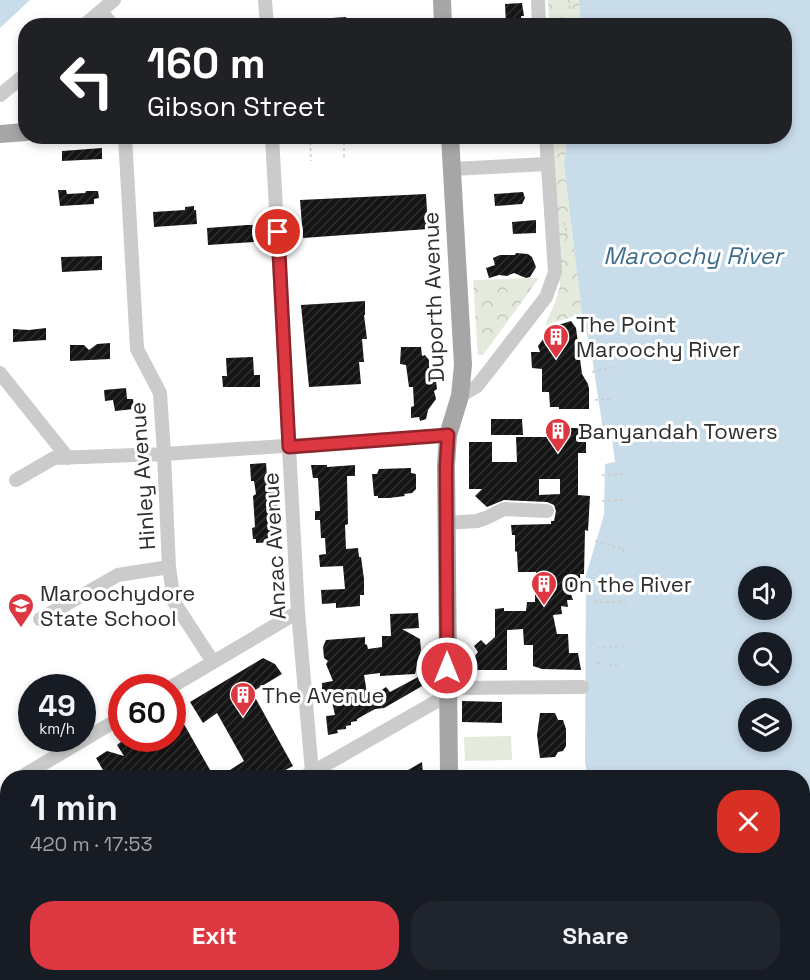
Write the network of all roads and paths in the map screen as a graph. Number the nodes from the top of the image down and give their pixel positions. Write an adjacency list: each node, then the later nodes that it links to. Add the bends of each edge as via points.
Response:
1 (114, 0): 6 (street)
2 (265, 0): 10 (street)
3 (442, 0): 11 (main road)
4 (538, 0): 12 (street)
5 (569, 0): 7 (path)
6 (101, 11): 8 (street); 9 (street)
7 (570, 11)
8 (93, 18)
9 (107, 18)
10 (266, 18)
11 (443, 18)
12 (539, 18)
13 (18, 80): 14 (street)
14 (0, 95)
15 (18, 133): 16 (main road)
16 (0, 134)
17 (125, 144): 35 (street, Hinley Avenue, via 137,349 160,393)
18 (272, 144): 34 (street, Anzac Avenue)
19 (310, 144): 24 (path)
20 (344, 144): 23 (path)
21 (450, 144): 26 (main road, Duporth Avenue)
22 (547, 144): 25 (street)
23 (344, 159)
24 (311, 162)
25 (548, 164): 26 (street); 30 (street, via 555,272 546,297 477,386)
26 (452, 169): 30 (main road, Duporth Avenue, via 463,365)
27 (613, 367): 28 (path)
28 (592, 372)
29 (0, 373): 36 (street)
30 (460, 396): 33 (main road, Duporth Avenue)
31 (611, 399): 32 (path)
32 (595, 400)
33 (448, 435): 34 (street); 43 (main road, Duporth Avenue)
34 (289, 447): 35 (street); 49 (street, Anzac Avenue)
35 (164, 454): 36 (street); 46 (street, Hinley Avenue)
36 (68, 458): 39 (street, via 54,458)
37 (626, 474): 38 (path)
38 (602, 475)
39 (16, 480)
40 (628, 500): 41 (path)
41 (602, 501)
42 (547, 511): 43 (street, via 504,509 477,521)
43 (446, 523): 58 (main road, Duporth Avenue)
44 (595, 541): 45 (path, via 624,549)
45 (622, 554)
46 (169, 567): 50 (street, via 118,575); 53 (street, Hinley Avenue, via 174,602)
47 (594, 602): 48 (path)
48 (626, 602)
49 (298, 612): 53 (street); 61 (street, Anzac Avenue)
50 (40, 619)
51 (628, 646): 52 (path)
52 (597, 648)
53 (213, 662): 56 (street)
54 (597, 663): 55 (path)
55 (619, 666)
56 (186, 678)
57 (582, 687): 58 (street, via 460,688)
58 (448, 694): 62 (street); 63 (main road, Duporth Avenue)
59 (108, 725): 60 (street)
60 (33, 770)
61 (308, 770)
62 (317, 770)
63 (449, 770)

